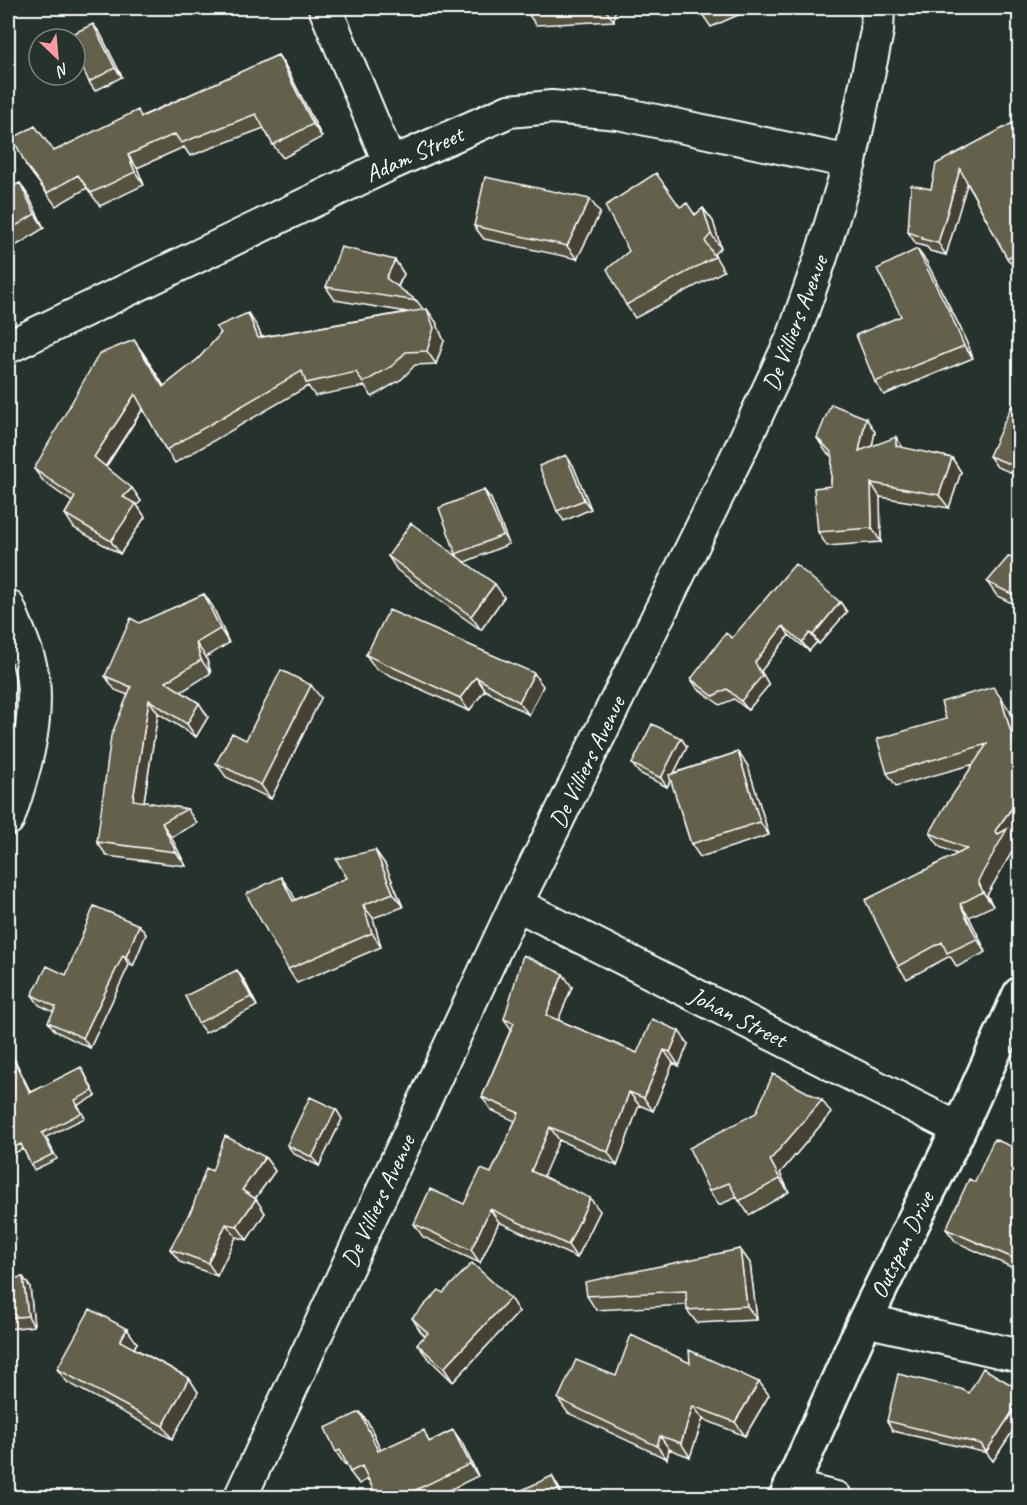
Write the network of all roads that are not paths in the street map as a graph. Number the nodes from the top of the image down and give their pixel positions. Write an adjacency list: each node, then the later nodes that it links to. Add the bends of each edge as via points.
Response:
1 (325, 8): 4 (street)
2 (878, 8): 3 (street, De Villiers Avenue, via 877,31)
3 (850, 162): 4 (street, Adam Street, via 618,113 552,107 509,111); 8 (street, De Villiers Avenue, via 818,268 772,385)
4 (390, 164): 5 (street, Adam Street)
5 (8, 348)
6 (8, 606): 7 (street, via 33,678 34,712 24,769)
7 (8, 819)
8 (516, 904): 10 (street, Johan Street); 14 (street, De Villiers Avenue)
9 (1020, 994): 10 (street, Outspan Drive)
10 (959, 1129): 11 (street, Outspan Drive)
11 (865, 1320): 12 (street); 13 (street, Outspan Drive)
12 (1020, 1356)
13 (789, 1492): 15 (street)
14 (240, 1497)
15 (836, 1497)

